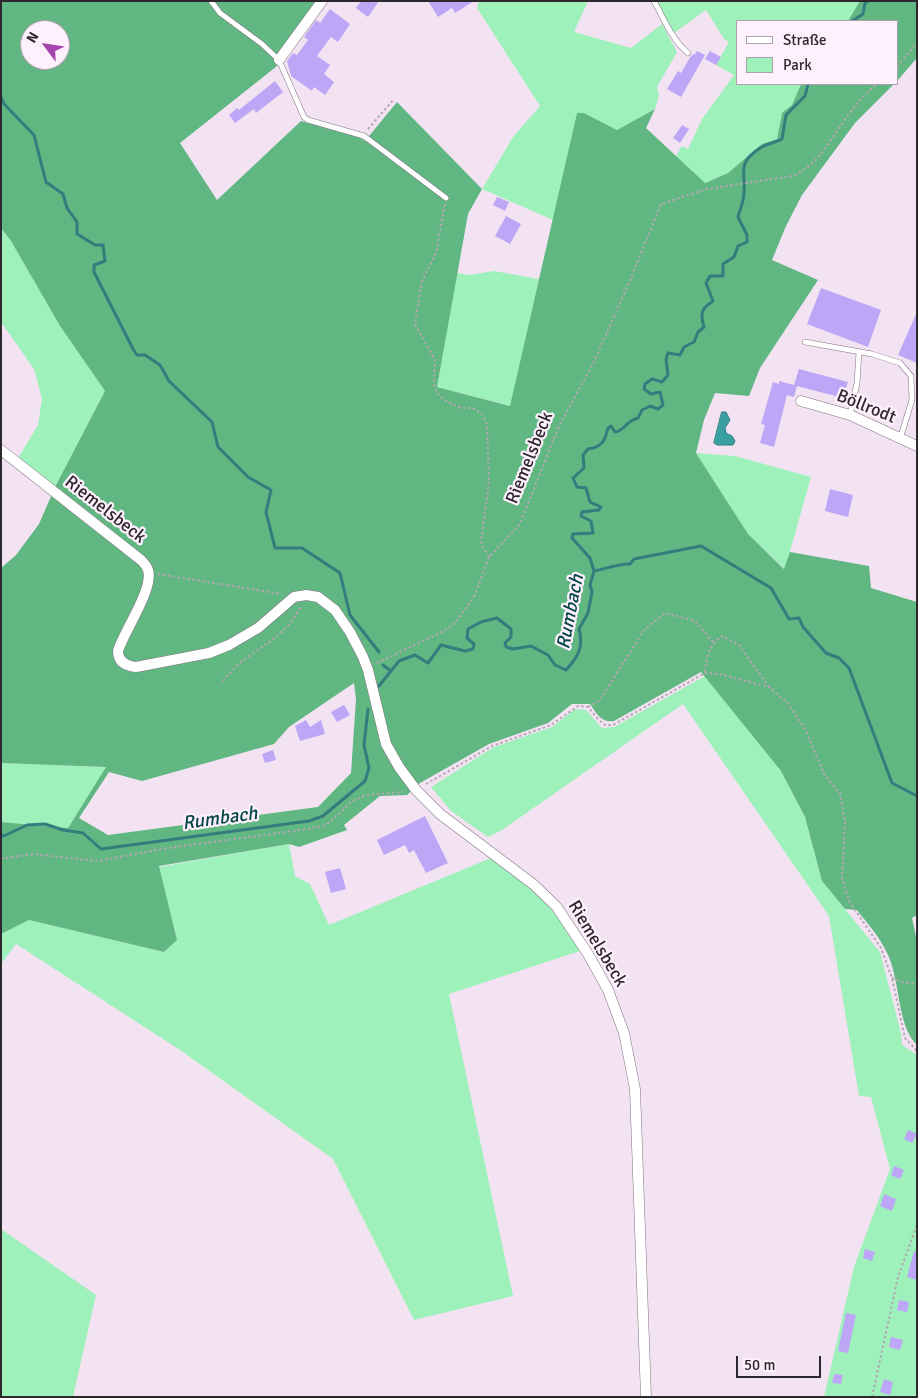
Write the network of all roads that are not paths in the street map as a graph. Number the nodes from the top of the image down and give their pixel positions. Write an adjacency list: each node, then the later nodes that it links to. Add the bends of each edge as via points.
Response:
1 (211, 1): 5 (lane, via 220,13)
2 (322, 1): 5 (street)
3 (654, 1): 4 (lane, via 679,46)
4 (688, 53)
5 (279, 60): 6 (lane, via 304,117 364,136)
6 (446, 198)
7 (805, 342): 8 (lane)
8 (859, 352): 10 (lane); 11 (lane, via 900,363 911,376 912,400)
9 (801, 401): 10 (street, Böllrodt)
10 (850, 415): 11 (street, Böllrodt)
11 (900, 439): 12 (street, Böllrodt)
12 (917, 446)
13 (1, 450): 14 (street, Riemelsbeck, via 141,560 148,572 148,581 118,651 122,662 129,666 192,657 216,650 258,628 294,597 318,597 335,610 350,632 368,670 386,744 416,790 440,814 533,884 556,906 608,990 624,1033 635,1089)
14 (646, 1397)

